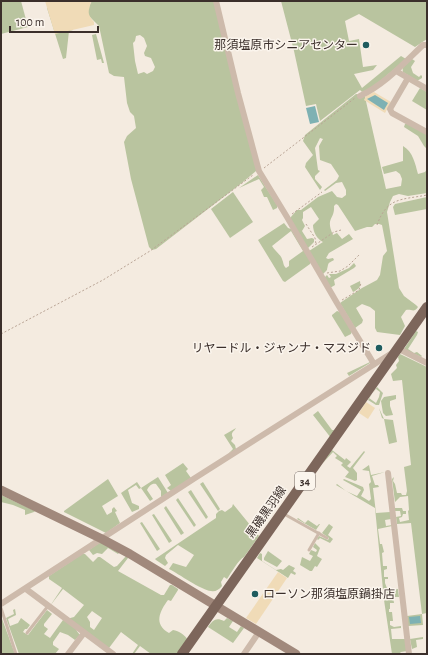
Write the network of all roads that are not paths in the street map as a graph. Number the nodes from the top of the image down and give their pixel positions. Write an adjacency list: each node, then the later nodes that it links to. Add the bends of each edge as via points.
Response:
1 (216, 1): 11 (street, via 259,171)
2 (427, 45): 3 (street, via 423,45)
3 (396, 71): 4 (street); 6 (street)
4 (408, 78): 5 (street); 7 (street, via 390,109 392,113)
5 (427, 89)
6 (360, 96)
7 (427, 132)
8 (427, 307): 9 (main road, 黒磯黒羽線 / 34)
9 (396, 350): 10 (street); 11 (street); 14 (main road, 黒磯黒羽線 / 34)
10 (427, 363)
11 (374, 364): 17 (street)
12 (388, 473): 33 (street)
13 (1, 490): 17 (street)
14 (282, 513): 15 (lane); 22 (main road, 黒磯黒羽線 / 34)
15 (318, 533): 16 (lane); 18 (lane)
16 (327, 538)
17 (102, 539): 19 (street); 22 (street)
18 (309, 550)
19 (26, 589): 20 (street); 21 (street)
20 (1, 604)
21 (48, 606): 25 (lane); 26 (street)
22 (215, 606): 24 (street); 30 (main road, 黒磯黒羽線 / 34)
23 (1, 608): 27 (lane)
24 (260, 632): 31 (street); 32 (street)
25 (27, 633)
26 (84, 633): 28 (street); 29 (street)
27 (16, 654)
28 (68, 654)
29 (113, 654)
30 (182, 654)
31 (244, 654)
32 (296, 654)
33 (409, 654)

